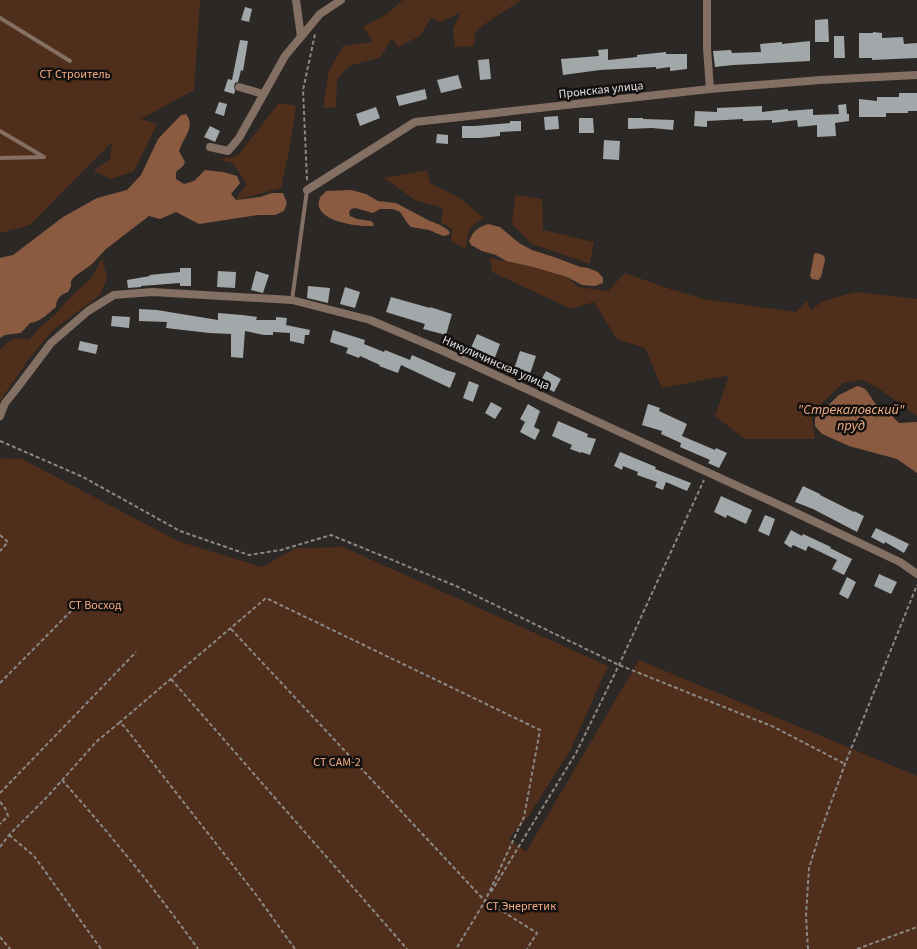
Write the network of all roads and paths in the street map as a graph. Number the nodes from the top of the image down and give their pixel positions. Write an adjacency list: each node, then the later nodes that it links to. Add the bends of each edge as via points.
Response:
1 (296, 0): 6 (street)
2 (341, 0): 6 (street, via 320,14)
3 (707, 0): 10 (street)
4 (0, 18): 7 (lane)
5 (316, 33): 15 (path, via 303,90)
6 (301, 37): 11 (street, via 285,56)
7 (70, 61)
8 (917, 75): 10 (street, Пронская улица)
9 (240, 87): 11 (street)
10 (710, 90): 15 (street, Пронская улица, via 415,122)
11 (263, 94): 13 (street, via 228,151)
12 (0, 131): 14 (lane, via 44,157)
13 (210, 148)
14 (0, 158)
15 (307, 190): 16 (lane)
16 (292, 300): 17 (street, Никуличинская улица, via 152,292 114,295 88,311 51,343 9,398); 19 (street, Никуличинская улица, via 370,320)
17 (0, 416)
18 (0, 441): 27 (path, via 83,476 180,531 249,555 281,550 331,535 456,586)
19 (708, 472): 22 (street, Никуличинская улица, via 900,562); 27 (path)
20 (0, 535): 21 (path, via 8,542)
21 (0, 551)
22 (917, 574)
23 (917, 585): 31 (path)
24 (78, 604): 29 (path)
25 (230, 628): 28 (path); 38 (path); 38 (path, via 266,598 540,730 524,817)
26 (136, 652): 33 (path)
27 (619, 665): 31 (path, via 774,727); 38 (path, via 576,753)
28 (171, 678): 30 (path); 45 (path)
29 (0, 683)
30 (119, 723): 32 (path, via 96,742); 44 (path, via 257,896)
31 (845, 764): 48 (path, via 809,868)
32 (62, 780): 36 (path); 43 (path)
33 (0, 793)
34 (0, 802): 35 (path, via 8,816)
35 (0, 824)
36 (9, 835): 37 (path); 42 (path, via 34,856)
37 (0, 847)
38 (485, 901): 46 (path); 47 (path, via 537,933)
39 (917, 927): 49 (path)
40 (0, 936): 41 (path)
41 (10, 949)
42 (101, 949)
43 (198, 949)
44 (295, 949)
45 (407, 949)
46 (456, 949)
47 (527, 949)
48 (808, 949)
49 (857, 949)

